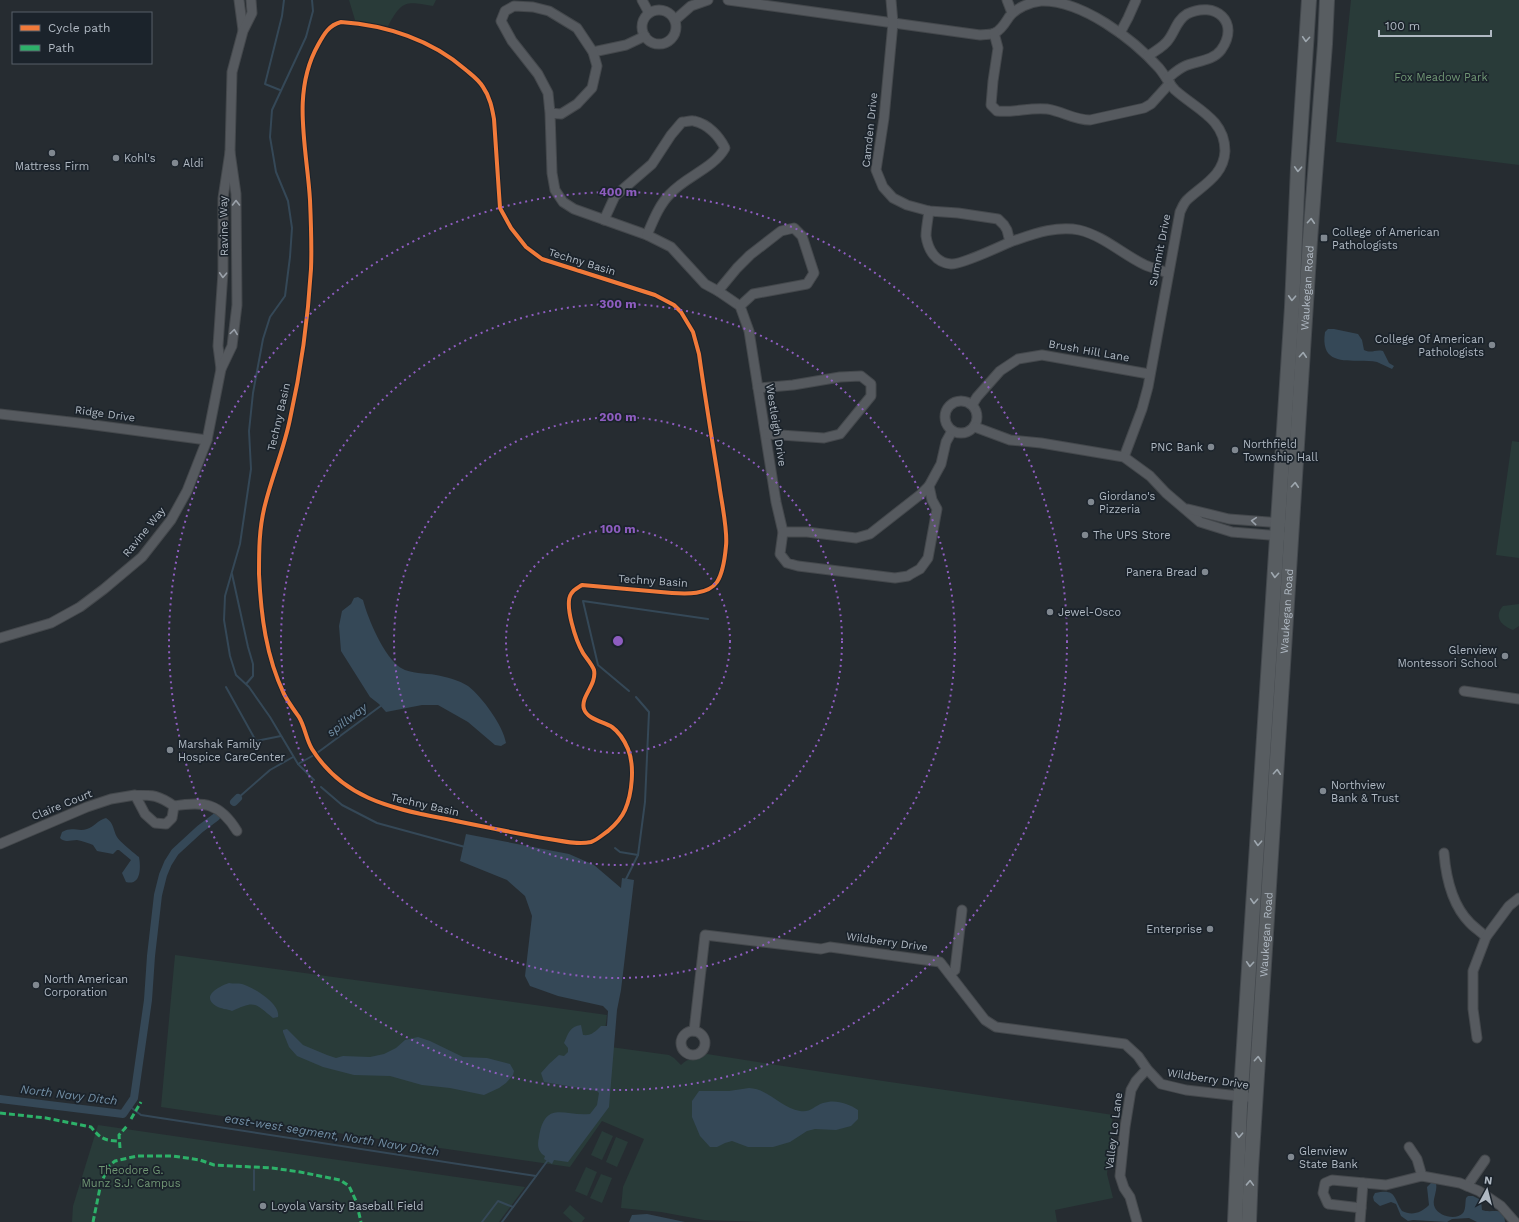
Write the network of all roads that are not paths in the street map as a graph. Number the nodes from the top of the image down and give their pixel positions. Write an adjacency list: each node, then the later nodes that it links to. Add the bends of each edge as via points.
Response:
1 (239, 0): 15 (street, Ravine Way)
2 (251, 0): 15 (street, Ravine Way, via 252,13)
3 (642, 0): 11 (street)
4 (708, 0): 13 (street, via 690,6)
5 (728, 0): 14 (street)
6 (891, 0): 14 (street, Camden Drive)
7 (1007, 0): 12 (street)
8 (1136, 0): 17 (street)
9 (1309, 0): 43 (main road, Waukegan Road, one-way to 43, via 1298,160)
10 (1327, 0): 43 (main road, Waukegan Road, one-way to 10, via 1310,240)
11 (649, 13): 13 (street, via 653,10 663,10); 18 (street, via 642,26)
12 (1012, 13): 16 (street, Summit Drive, via 1002,28); 17 (street, Summit Drive, via 1039,1 1069,5)
13 (675, 20): 18 (street, via 674,36 665,43 653,43)
14 (893, 22): 16 (street, via 980,35); 24 (street, Camden Drive, via 884,118 876,170 883,187 893,198)
15 (243, 31): 23 (street, Ravine Way, via 232,72)
16 (994, 33): 21 (street, via 998,48 991,105 997,111 1038,108 1080,120 1090,120 1144,108 1151,104)
17 (1120, 33): 20 (street, Summit Drive)
18 (645, 36): 19 (street, via 626,45)
19 (594, 52): 22 (street, via 597,66 592,88 577,104 566,111); 22 (street, via 577,28 549,12 533,7 514,6 505,11 501,21 512,41 545,84)
20 (1148, 56): 21 (street, Summit Drive); 21 (street, via 1169,40 1185,15 1208,8 1224,16 1228,31 1221,50 1210,58 1184,66)
21 (1168, 81): 28 (street, Summit Drive, via 1174,89 1214,120 1224,136 1225,151 1222,164 1214,178 1187,200 1180,212)
22 (550, 114): 25 (street, via 555,190 563,202)
23 (230, 152): 31 (street, Ravine Way, one-way to 31, via 223,198 223,272 218,346); 31 (street, Ravine Way, one-way to 23, via 232,346 237,306 236,194)
24 (929, 211): 27 (street, Camden Drive, via 998,219 1007,230); 27 (street, via 926,236 932,254 941,261 952,264)
25 (604, 220): 26 (street); 26 (street, via 616,196 652,164 682,122 694,121 711,129 724,148 719,157 670,194 656,214)
26 (647, 235): 29 (street, via 671,247 705,284)
27 (1010, 242): 28 (street, via 1037,233 1078,230 1099,236 1144,264)
28 (1168, 273): 32 (street, Summit Drive)
29 (718, 291): 30 (street); 30 (street, via 750,255 781,230 794,228 802,236 814,273 807,284 753,294)
30 (740, 306): 33 (street, Westleigh Drive, via 749,331)
31 (221, 369): 39 (street, Ravine Way)
32 (1149, 374): 34 (street, Brush Hill Lane, via 1042,355 1018,359 1000,371); 40 (street, Summit Drive, via 1142,409)
33 (758, 388): 38 (street, Westleigh Drive); 38 (street, via 861,376 871,384 871,396 840,434 824,438)
34 (972, 405): 36 (street, via 978,418); 37 (street, via 965,401 957,402 947,409 945,421)
35 (0, 414): 39 (street, Ridge Drive)
36 (975, 427): 37 (street, via 964,434); 40 (street, via 1010,440)
37 (952, 431): 41 (street, via 946,442 941,464)
38 (766, 434): 44 (street, Westleigh Drive)
39 (207, 440): 45 (street, Ravine Way, via 180,504 171,520 142,556 104,590 80,607 34,629)
40 (1124, 457): 42 (street, via 1150,476)
41 (929, 486): 44 (street, via 870,534 856,538); 44 (street, Westleigh Drive, via 937,509 928,558 920,569 908,576 895,578 788,563 780,554)
42 (1185, 508): 43 (street, one-way to 42); 43 (street, via 1200,522 1232,532)
43 (1285, 530): 48 (main road, Waukegan Road, one-way to 48); 49 (main road, Waukegan Road)
44 (783, 532)
45 (0, 638)
46 (1464, 691): 47 (street)
47 (1519, 699)
48 (1266, 708): 49 (main road); 62 (main road, Waukegan Road, one-way to 62)
49 (1281, 709): 63 (main road, Waukegan Road, one-way to 49)
50 (135, 795): 51 (street, Claire Court, via 152,795); 51 (street, via 145,814 155,823 166,824 172,818); 53 (street, Claire Court, via 87,807)
51 (174, 806): 52 (street, via 190,803 214,806 231,821)
52 (237, 831)
53 (0, 844)
54 (1444, 853): 57 (street, via 1454,899 1469,922)
55 (1519, 898): 57 (street, via 1509,906)
56 (962, 910): 58 (street, via 955,970)
57 (1486, 937): 60 (street, via 1473,971 1473,1009)
58 (950, 974): 59 (street, Wildberry Drive, via 935,960 830,946 820,949 705,935); 61 (street, Wildberry Drive, via 985,1020 996,1027 1125,1044 1138,1056)
59 (694, 1031)
60 (1477, 1038)
61 (1147, 1070): 62 (street, Wildberry Drive, via 1161,1084 1170,1087); 70 (street, Valley Lo Lane, via 1131,1090 1120,1176 1130,1197)
62 (1241, 1096): 63 (street, Wildberry Drive); 71 (main road, Waukegan Road, one-way to 71)
63 (1256, 1098): 72 (main road, Waukegan Road, one-way to 63)
64 (1409, 1147): 66 (street, via 1418,1159)
65 (1485, 1160): 68 (street)
66 (1422, 1176): 67 (street, via 1386,1185); 68 (street)
67 (1363, 1184): 69 (street); 69 (street, via 1332,1180 1325,1183 1323,1193 1328,1204)
68 (1467, 1186): 74 (street, via 1479,1190 1501,1206)
69 (1361, 1208): 73 (street)
70 (1137, 1222)
71 (1235, 1222)
72 (1249, 1222)
73 (1360, 1222)
74 (1515, 1222)

